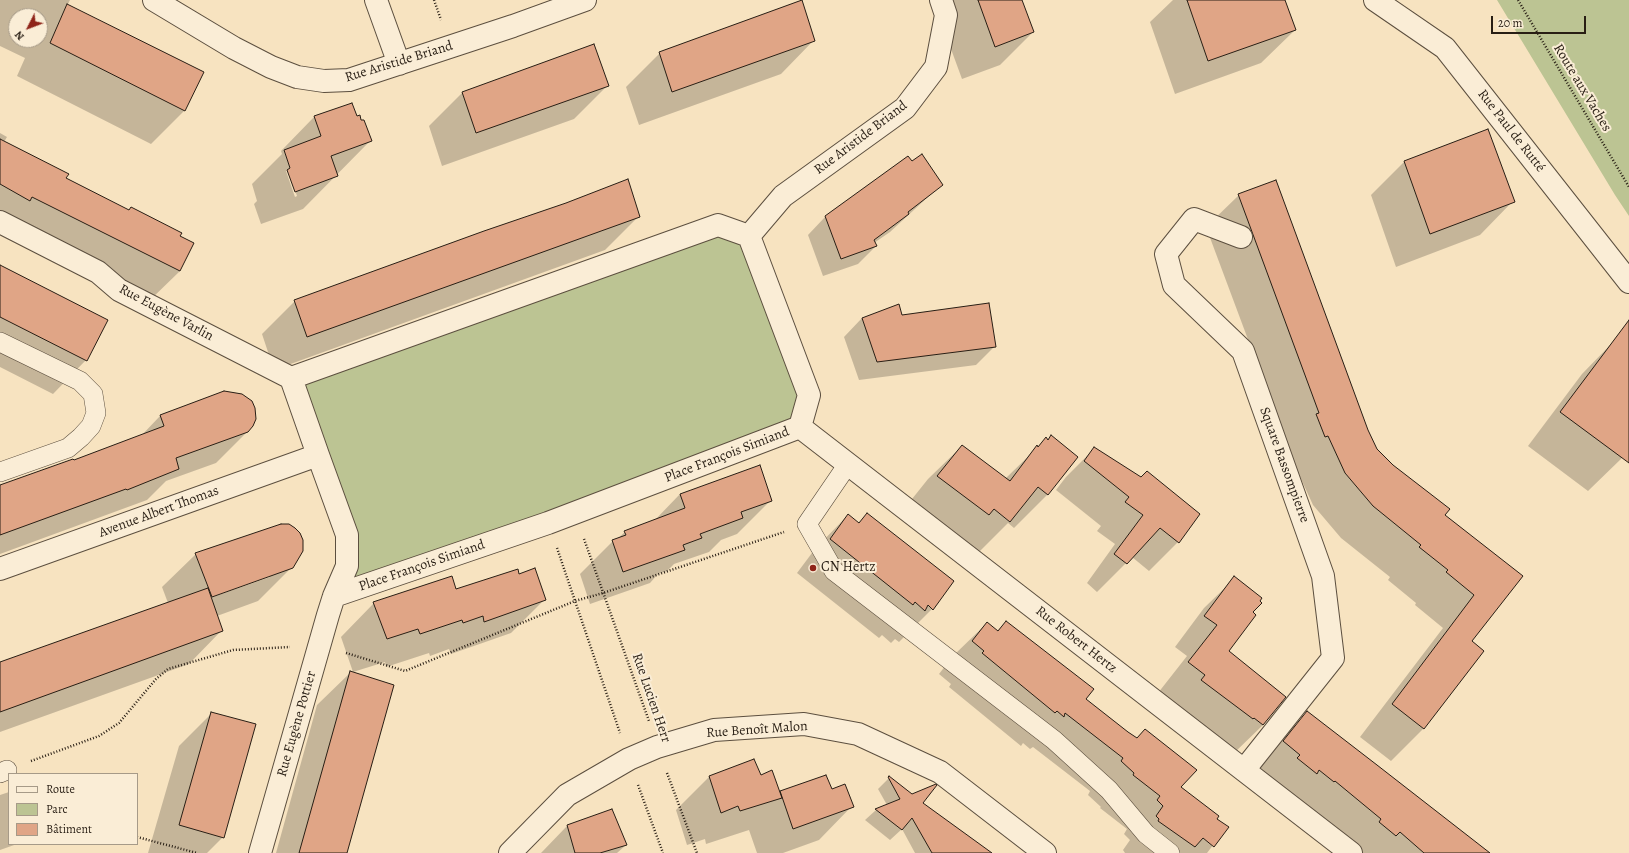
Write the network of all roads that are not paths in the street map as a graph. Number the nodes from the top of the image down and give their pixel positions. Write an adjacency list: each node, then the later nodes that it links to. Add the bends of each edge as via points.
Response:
1 (154, 0): 6 (street, Rue Aristide Briand, via 234,48 297,77 324,81 349,80)
2 (376, 0): 6 (street)
3 (584, 0): 6 (street, Rue Aristide Briand)
4 (941, 0): 8 (street, Rue Aristide Briand, via 946,15 936,67 905,108 783,196)
5 (1375, 0): 10 (street, Rue Paul de Rutté, via 1445,48)
6 (399, 64)
7 (0, 222): 12 (street, Rue Eugène Varlin, via 98,272 119,290)
8 (749, 236): 12 (street, via 718,226); 13 (street, Place François Simiand, via 809,395)
9 (1241, 237): 19 (street, Square Bassompierre, via 1194,218 1166,254 1174,285 1243,351 1323,576 1334,658)
10 (1629, 282)
11 (0, 342): 16 (lane, via 80,381 93,394 96,413 91,426 68,448)
12 (291, 378): 14 (street, Place François Simiand)
13 (800, 427): 15 (street, Rue Robert Hertz); 18 (street, Place François Simiand, via 548,523)
14 (318, 455): 17 (street, Avenue Albert Thomas); 18 (street, Place François Simiand, via 347,535 347,566)
15 (848, 464): 19 (street, Rue Robert Hertz); 23 (lane, via 807,524 834,570 1054,740 1109,790 1146,834)
16 (0, 472)
17 (0, 569)
18 (334, 596): 20 (street, Rue Eugène Pottier)
19 (1244, 770): 24 (street, Rue Robert Hertz)
20 (260, 853)
21 (510, 853): 22 (street, Rue Benoît Malon, via 567,795 629,759 657,747 714,730 804,724 858,734 940,772)
22 (1045, 853)
23 (1170, 853)
24 (1351, 853)

